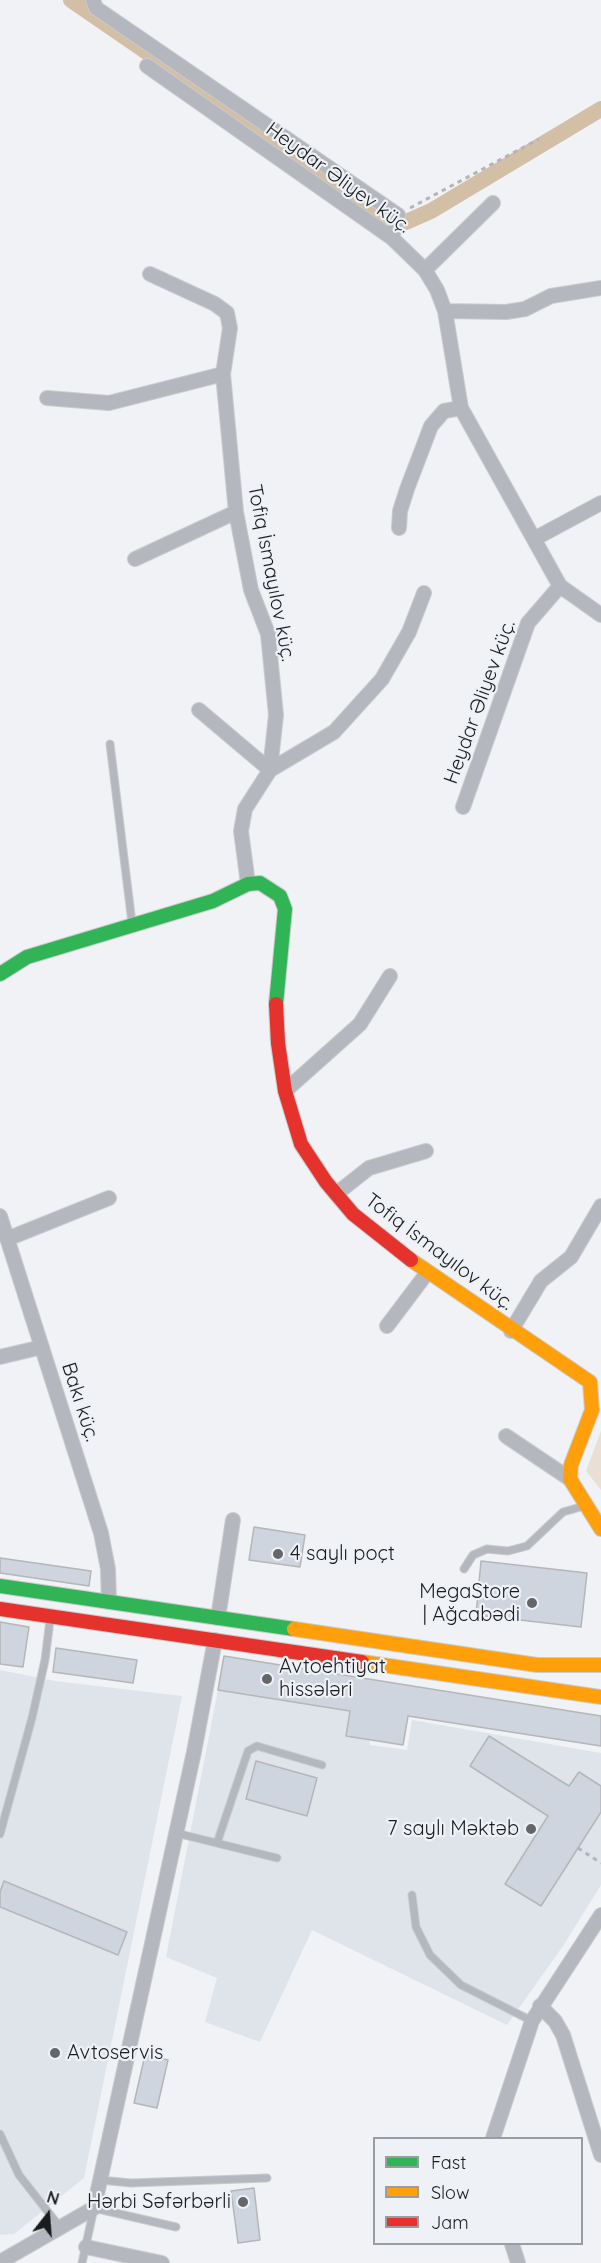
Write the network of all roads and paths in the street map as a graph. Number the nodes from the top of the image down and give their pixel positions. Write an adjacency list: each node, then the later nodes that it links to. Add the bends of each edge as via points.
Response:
1 (93, 0): 5 (street, via 96,8)
2 (147, 66): 6 (street, Heydar Əliyev küç.)
3 (539, 139): 5 (path)
4 (493, 203): 7 (street)
5 (398, 215): 6 (street)
6 (392, 238): 7 (street, Heydar Əliyev küç.)
7 (425, 270): 10 (street, Heydar Əliyev küç.)
8 (150, 274): 11 (street, Tofiq İsmayılov küç., via 227,313 230,328)
9 (601, 288): 10 (street, via 551,296 525,309 506,312)
10 (445, 311): 13 (street, Heydar Əliyev küç.)
11 (223, 374): 12 (street, via 109,403); 15 (street, Tofiq İsmayılov küç.)
12 (47, 398)
13 (461, 408): 16 (street, via 444,411 431,426 406,489); 17 (street, Heydar Əliyev küç.)
14 (601, 504): 17 (street)
15 (236, 512): 18 (street); 24 (street, Tofiq İsmayılov küç., via 251,590 268,634 276,715)
16 (399, 528)
17 (534, 539): 19 (street, Heydar Əliyev küç.)
18 (135, 559)
19 (561, 586): 21 (street, Heydar Əliyev küç.); 25 (street, Heydar Əliyev küç., via 528,623)
20 (424, 592): 24 (street, via 409,632 382,679 334,732)
21 (601, 615)
22 (198, 710): 24 (street)
23 (110, 744): 27 (lane)
24 (270, 770): 26 (street, Tofiq İsmayılov küç., via 245,809 241,831)
25 (463, 807)
26 (248, 884): 27 (main road, via 213,901); 30 (main road, Tofiq İsmayılov küç., via 260,883 271,888 280,896 285,909 276,1000)
27 (132, 924): 28 (main road, via 27,957)
28 (0, 974)
29 (390, 976): 30 (street, via 360,1024)
30 (285, 1091): 32 (main road, Tofiq İsmayılov küç., via 301,1144)
31 (426, 1151): 32 (street, via 369,1168)
32 (336, 1194): 37 (main road, Tofiq İsmayılov küç., via 353,1214)
33 (109, 1198): 36 (street)
34 (601, 1206): 39 (street, via 571,1257 541,1281)
35 (0, 1216): 36 (street, Bakı küç.)
36 (7, 1239): 40 (street, Bakı küç.)
37 (428, 1273): 38 (street); 39 (main road, Tofiq İsmayılov küç.)
38 (387, 1326)
39 (511, 1331): 42 (main road, Tofiq İsmayılov küç.)
40 (42, 1347): 41 (street); 50 (street, Bakı küç., via 101,1533)
41 (0, 1357)
42 (597, 1386): 44 (main road, Tofiq İsmayılov küç.)
43 (506, 1436): 44 (street)
44 (570, 1479): 45 (main road)
45 (585, 1505): 47 (main road); 48 (lane, via 563,1512 527,1546 508,1551 487,1549 472,1555)
46 (233, 1520): 53 (street)
47 (601, 1529)
48 (464, 1569)
49 (0, 1586): 50 (main road)
50 (109, 1602): 53 (main road)
51 (0, 1609): 52 (main road)
52 (50, 1617): 54 (main road); 59 (lane, via 32,1719)
53 (218, 1618): 54 (main road); 55 (main road, via 537,1665)
54 (215, 1640): 56 (main road); 58 (street)
55 (601, 1665)
56 (601, 1697)
57 (322, 1764): 60 (lane, via 257,1746 248,1751)
58 (176, 1833): 60 (lane); 72 (street)
59 (0, 1834)
60 (217, 1844): 62 (lane)
61 (578, 1848): 63 (path)
62 (277, 1858)
63 (601, 1863)
64 (412, 1895): 67 (lane, via 416,1928 430,1955 461,1984)
65 (599, 1923): 66 (street)
66 (540, 2006): 67 (street); 70 (street, via 563,2035)
67 (532, 2021): 69 (street)
68 (0, 2134): 74 (lane, via 19,2175)
69 (494, 2137)
70 (601, 2155)
71 (267, 2178): 72 (lane, via 131,2183)
72 (100, 2180): 73 (street)
73 (94, 2208): 74 (street); 75 (lane); 77 (lane)
74 (59, 2226): 78 (street)
75 (176, 2227)
76 (512, 2245): 81 (street)
77 (86, 2247): 79 (lane); 80 (street)
78 (0, 2262)
79 (82, 2263)
80 (162, 2263)
81 (518, 2263)

